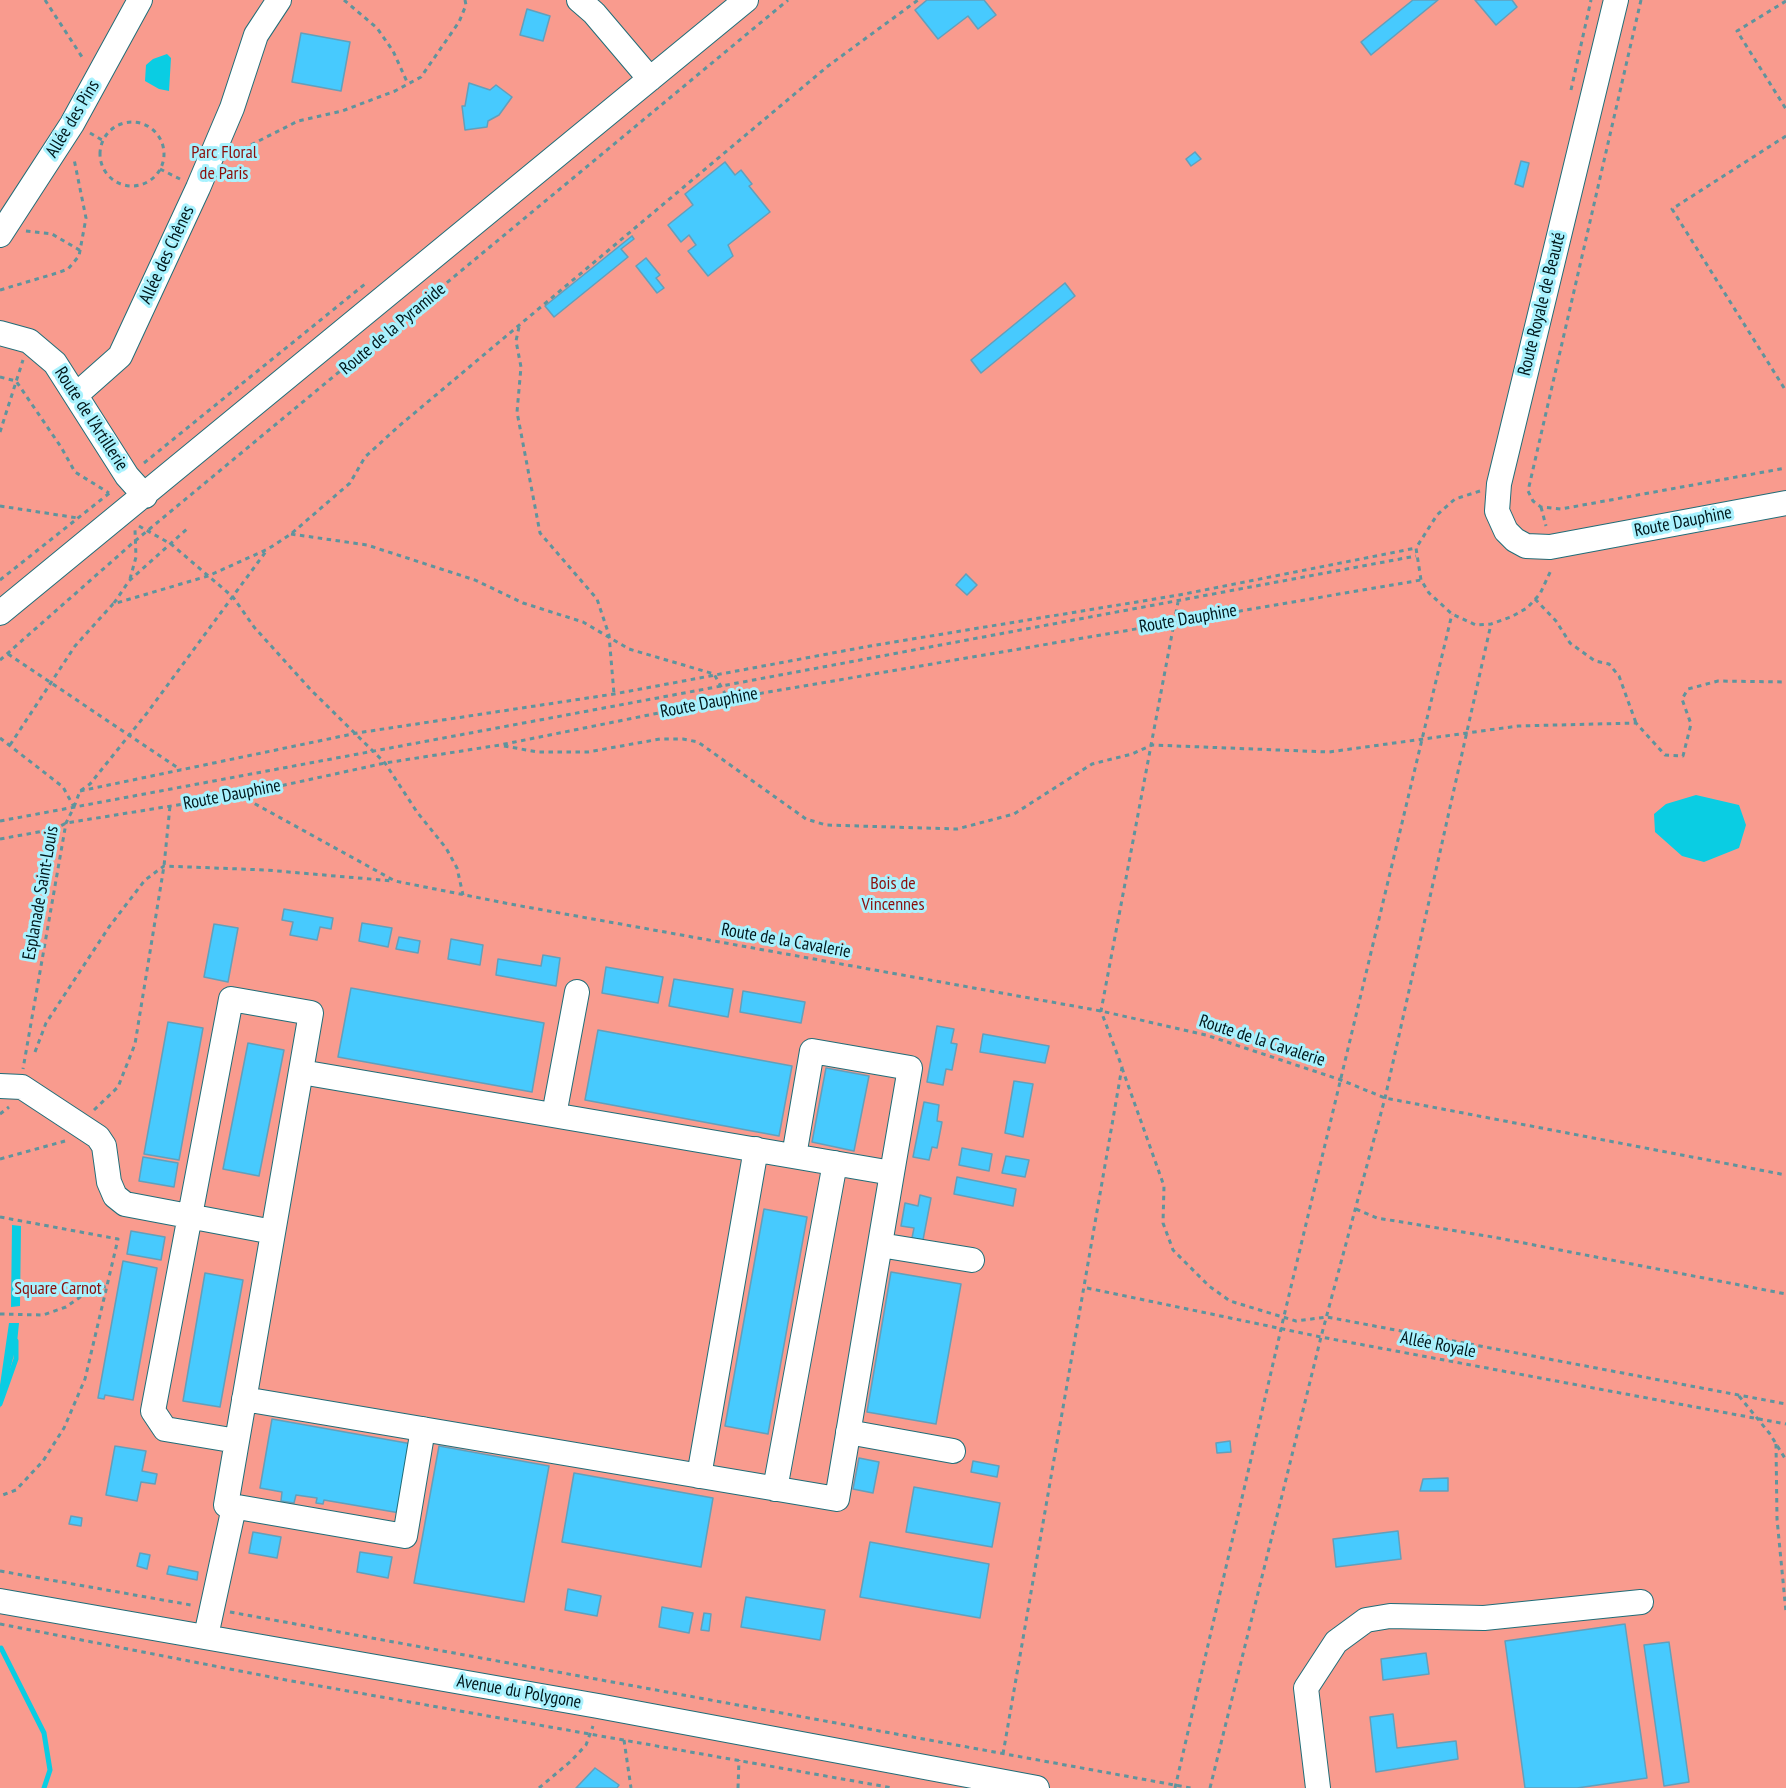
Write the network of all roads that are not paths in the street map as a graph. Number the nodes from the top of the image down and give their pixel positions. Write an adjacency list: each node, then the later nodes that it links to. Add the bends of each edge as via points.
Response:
1 (140, 0): 7 (street, Allée des Pins, via 72,124)
2 (279, 0): 9 (street, Allée des Chênes, via 256,35 206,170 120,356)
3 (579, 0): 6 (street)
4 (746, 0): 6 (street, Route de la Pyramide)
5 (1616, 0): 12 (street, Route Royale de Beauté, via 1497,498 1501,521 1515,540 1526,546 1550,547)
6 (650, 79): 10 (street, Route de la Pyramide)
7 (2, 232)
8 (0, 333): 9 (street, Route de l'Artillerie, via 29,341 55,363)
9 (76, 395): 10 (street, Route de l'Artillerie, via 127,476)
10 (145, 495): 13 (street, Route de la Pyramide)
11 (1786, 502): 12 (street, Route Dauphine)
12 (1580, 541)
13 (0, 613)
14 (577, 992): 17 (street)
15 (301, 1072): 17 (street); 22 (street, via 311,1013 231,999); 23 (street)
16 (11, 1086): 22 (street, via 74,1132 98,1137 104,1146 109,1182 115,1196 125,1204)
17 (554, 1115): 18 (street)
18 (756, 1149): 19 (street); 31 (street)
19 (794, 1156): 20 (street); 21 (street, via 812,1051 910,1068)
20 (835, 1163): 21 (street); 32 (street)
21 (892, 1173): 24 (street)
22 (190, 1216): 23 (street); 29 (street, via 153,1411 165,1429)
23 (273, 1232): 26 (street)
24 (880, 1245): 25 (street); 28 (street)
25 (972, 1260)
26 (244, 1399): 27 (street); 29 (street)
27 (423, 1429): 31 (street); 33 (street, via 405,1536)
28 (848, 1432): 30 (street); 32 (street, via 837,1499)
29 (237, 1441): 33 (street, via 226,1505)
30 (953, 1451)
31 (699, 1476): 32 (street)
32 (775, 1489)
33 (234, 1507): 36 (street)
34 (0, 1601): 36 (street, Avenue du Polygone)
35 (1641, 1602): 38 (street, via 1484,1618 1390,1616 1366,1620 1336,1642 1306,1688)
36 (206, 1636): 37 (street, Avenue du Polygone)
37 (1037, 1788)
38 (1318, 1788)

